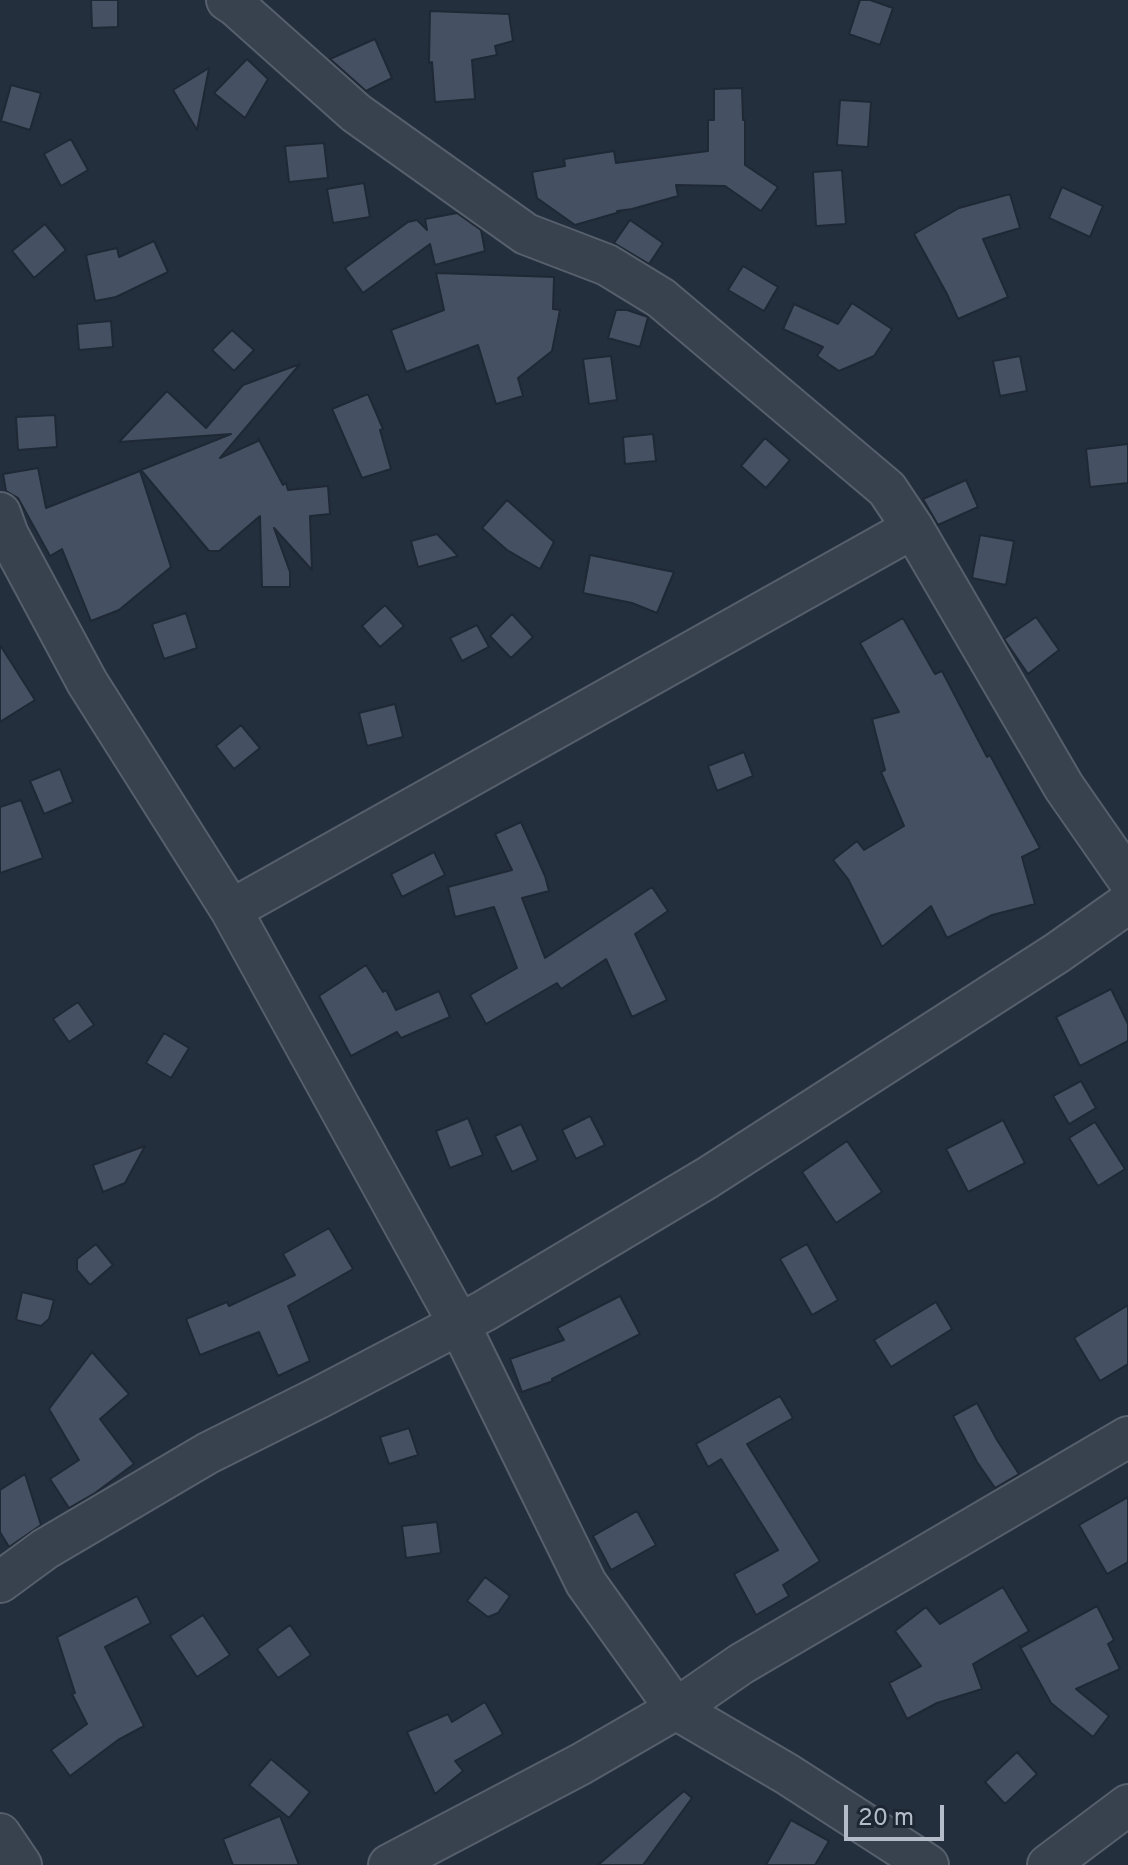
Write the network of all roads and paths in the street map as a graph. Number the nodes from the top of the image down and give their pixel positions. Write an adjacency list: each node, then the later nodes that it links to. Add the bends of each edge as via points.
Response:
1 (227, 0): 3 (street, via 356,113 514,226 607,265 661,298 887,489)
2 (3, 526): 6 (street, via 87,682)
3 (913, 528): 4 (street, via 1064,787); 6 (street)
4 (1128, 879)
5 (1128, 903): 7 (street, via 707,1178)
6 (231, 910): 7 (street)
7 (459, 1324): 9 (street, via 208,1453); 12 (street, via 586,1583)
8 (1128, 1437): 12 (street, via 741,1664)
9 (45, 1549): 10 (street); 11 (street)
10 (0, 1561)
11 (0, 1582)
12 (676, 1709): 16 (street); 17 (street)
13 (1128, 1805): 18 (street)
14 (0, 1834): 15 (street)
15 (21, 1865)
16 (389, 1865)
17 (928, 1865)
18 (1048, 1865)

